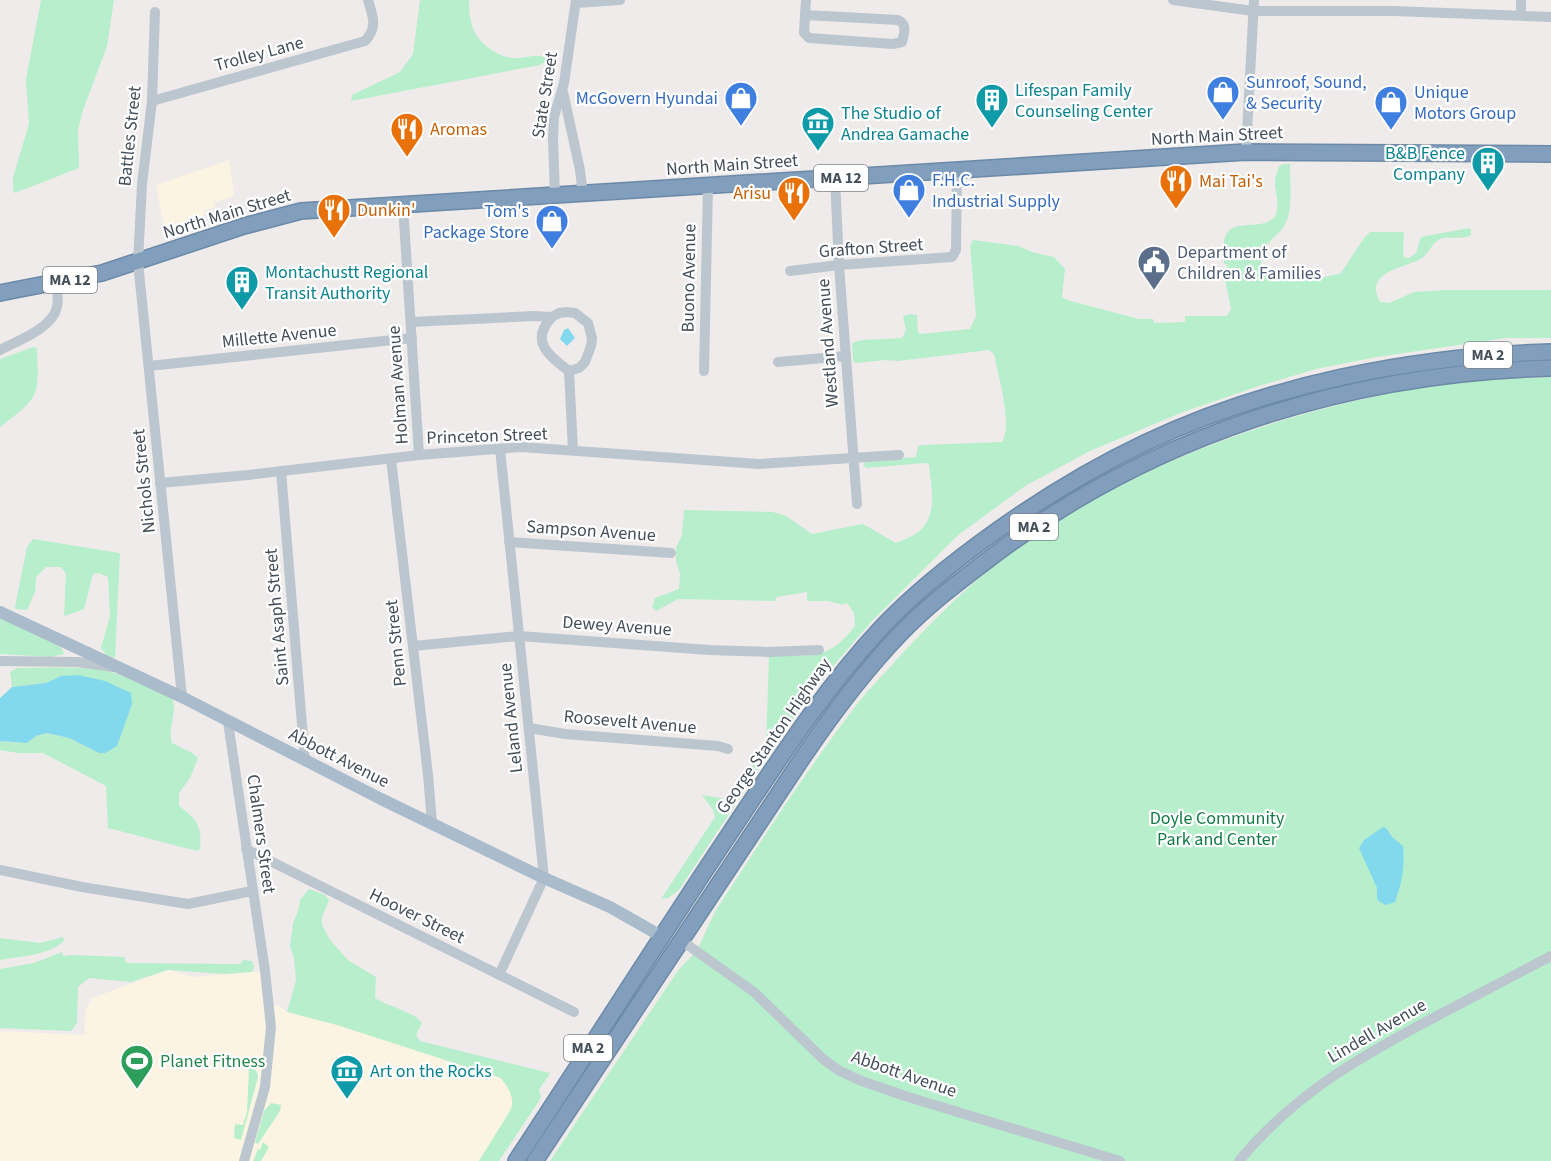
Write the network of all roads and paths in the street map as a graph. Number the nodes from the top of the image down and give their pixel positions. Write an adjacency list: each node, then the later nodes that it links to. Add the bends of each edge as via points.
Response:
1 (368, 0): 13 (street, Trolley Lane, via 374,22 372,33 365,40)
2 (621, 0): 6 (street)
3 (806, 0): 9 (street)
4 (1173, 0): 7 (street)
5 (1521, 0): 10 (street)
6 (576, 1): 12 (street, State Street)
7 (1253, 5): 10 (street); 14 (street)
8 (156, 12): 13 (street, Battles Street)
9 (805, 15): 9 (street, via 804,33 808,38 893,44 902,42 905,27 898,20)
10 (1521, 15): 11 (street)
11 (1551, 17)
12 (562, 89): 19 (street); 20 (street, State Street, via 554,117)
13 (152, 101): 22 (street, Battles Street)
14 (1246, 152): 15 (highway, North Main Street / MA 12); 16 (highway, North Main Street / MA 12)
15 (1551, 154)
16 (957, 170): 17 (highway, North Main Street / MA 12); 23 (street, Grafton Street, via 954,256)
17 (835, 178): 18 (highway, North Main Street / MA 12); 23 (street, Westland Avenue)
18 (708, 186): 19 (highway, North Main Street / MA 12); 37 (street, Buono Avenue)
19 (583, 195): 20 (highway, North Main Street / MA 12)
20 (555, 196): 21 (highway, North Main Street / MA 12)
21 (403, 205): 22 (highway, North Main Street / MA 12, via 292,213); 28 (street, Holman Avenue)
22 (138, 262): 25 (highway, MA 12); 34 (street, Nichols Street)
23 (839, 265): 24 (street, Grafton Street); 32 (street, Westland Avenue)
24 (790, 271)
25 (56, 283): 26 (highway, MA 12); 30 (street, via 54,315 39,329)
26 (0, 294)
27 (552, 317): 28 (street); 36 (street, via 543,330 543,346 552,359); 36 (street, via 575,313 592,330 583,366)
28 (411, 322): 29 (street, Holman Avenue)
29 (412, 338): 34 (street, Millette Avenue); 40 (street, Holman Avenue)
30 (0, 350)
31 (1551, 352): 65 (highway, George Stanton Highway / MA 2, via 1426,362 1345,376 1264,398 1145,443 1055,491 954,562 885,624 852,660 808,716)
32 (846, 356): 33 (street); 42 (street, Westland Avenue)
33 (778, 362)
34 (149, 366): 45 (street, Nichols Street)
35 (1551, 368): 66 (highway, George Stanton Highway / MA 2, via 1442,376 1309,401 1203,436 1056,512 933,604 861,678 817,736)
36 (569, 371): 39 (street)
37 (704, 371)
38 (500, 449): 39 (street, Princeton Street); 40 (street, Princeton Street); 47 (street, Leland Avenue)
39 (573, 450): 42 (street, Princeton Street, via 741,464)
40 (419, 455): 43 (street, Princeton Street)
41 (899, 455): 42 (street, Princeton Street)
42 (852, 458): 46 (street, Westland Avenue)
43 (392, 459): 44 (street, Princeton Street); 51 (street, Penn Street)
44 (281, 471): 45 (street, Princeton Street); 59 (street, Saint Asaph Street)
45 (160, 483): 55 (street, Nichols Street)
46 (856, 504)
47 (509, 542): 48 (street, Sampson Avenue); 50 (street, Leland Avenue)
48 (671, 553)
49 (0, 612): 54 (main road, Abbott Avenue)
50 (519, 636): 51 (street, Dewey Avenue); 52 (street, Dewey Avenue, via 709,650); 57 (street, Leland Avenue)
51 (413, 646): 60 (street, Penn Street)
52 (819, 650)
53 (0, 661): 54 (street, via 77,662)
54 (113, 667): 55 (main road, Abbott Avenue)
55 (182, 697): 56 (main road, Abbott Avenue)
56 (228, 722): 59 (main road, Abbott Avenue); 61 (street, Chalmers Street)
57 (529, 728): 58 (street, Roosevelt Avenue); 63 (street, Leland Avenue)
58 (728, 749)
59 (305, 761): 60 (main road, Abbott Avenue)
60 (432, 823): 63 (main road, Abbott Avenue)
61 (246, 849): 64 (street, Chalmers Street); 68 (street, Hoover Street)
62 (0, 870): 64 (street, via 188,904)
63 (544, 878): 65 (main road, Abbott Avenue, via 610,907); 68 (street)
64 (252, 891): 70 (street, Chalmers Street, via 269,1004 270,1046 265,1087)
65 (661, 936): 71 (highway, George Stanton Highway / MA 2)
66 (682, 941): 72 (highway, George Stanton Highway / MA 2); 73 (street, Abbott Avenue, via 754,992 838,1070 905,1096)
67 (1551, 956): 74 (street, Lindell Avenue, via 1337,1072 1260,1135)
68 (499, 975): 69 (street, Hoover Street)
69 (574, 1012)
70 (244, 1161)
71 (516, 1161)
72 (535, 1161)
73 (1120, 1161)
74 (1239, 1161)

